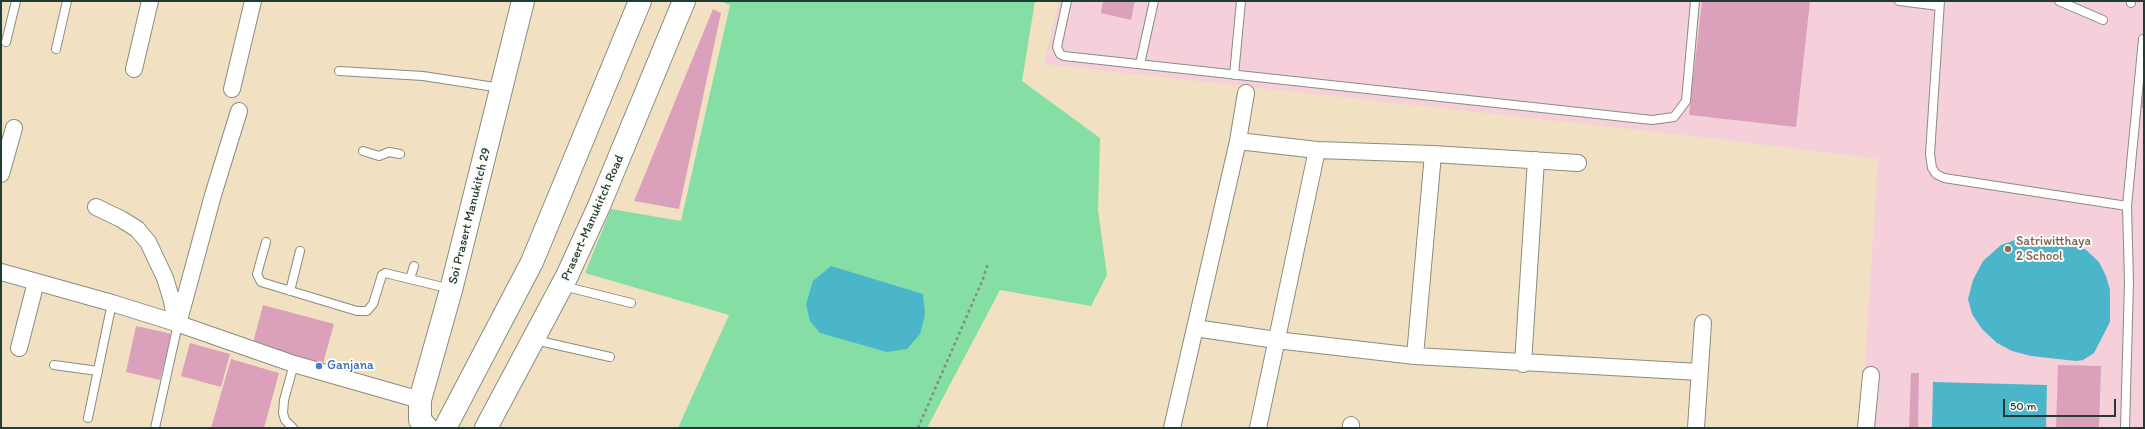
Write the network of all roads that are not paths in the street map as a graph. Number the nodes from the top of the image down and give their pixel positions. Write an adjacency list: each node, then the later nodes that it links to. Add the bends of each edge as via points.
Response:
1 (16, 1): 17 (lane)
2 (67, 1): 18 (lane)
3 (150, 1): 20 (street)
4 (253, 1): 24 (street)
5 (523, 1): 23 (main road, Soi Prasert Manukitch 29)
6 (640, 1): 67 (main road, via 532,262)
7 (684, 1): 44 (main road, Prasert-Manukitch Road, via 611,179)
8 (1067, 1): 19 (lane, via 1057,41 1057,50 1060,54)
9 (1154, 1): 19 (lane)
10 (1241, 1): 22 (lane)
11 (1695, 1): 22 (lane, via 1686,101 1674,117 1652,120)
12 (1899, 1): 14 (lane)
13 (2059, 1): 15 (lane)
14 (1939, 3): 36 (lane, via 1930,154 1932,168 1936,174 1944,178)
15 (2103, 20)
16 (2142, 39): 36 (lane)
17 (6, 42)
18 (56, 49)
19 (1140, 64): 22 (lane)
20 (134, 69)
21 (339, 71): 23 (lane, via 423,76)
22 (1234, 75)
23 (501, 88): 45 (main road, Soi Prasert Manukitch 29)
24 (232, 89)
25 (1246, 93): 28 (street)
26 (239, 111): 49 (street)
27 (14, 128): 35 (street)
28 (1238, 141): 29 (street); 51 (street)
29 (1317, 150): 32 (street); 53 (street)
30 (363, 151): 31 (lane, via 379,156 389,152)
31 (400, 154)
32 (1433, 154): 33 (street); 55 (street)
33 (1536, 160): 34 (street); 58 (street)
34 (1578, 163)
35 (1, 174)
36 (2127, 206): 73 (lane, via 2129,282)
37 (96, 207): 49 (street, via 137,229 148,242 165,278)
38 (266, 242): 46 (lane, via 257,274 258,279)
39 (300, 251): 46 (lane)
40 (414, 266): 42 (lane)
41 (1, 272): 43 (street)
42 (410, 279): 45 (lane); 46 (lane, via 385,273 373,304 362,312)
43 (36, 282): 47 (street); 54 (street)
44 (562, 285): 48 (lane); 52 (main road, Prasert-Manukitch Road)
45 (451, 290): 64 (main road, Soi Prasert Manukitch 29)
46 (290, 291)
47 (112, 303): 49 (street); 60 (lane)
48 (631, 303)
49 (177, 323): 57 (street); 65 (lane)
50 (1703, 323): 61 (street)
51 (1195, 328): 53 (street); 69 (street)
52 (534, 340): 56 (lane); 68 (main road, Prasert-Manukitch Road)
53 (1276, 340): 55 (street); 70 (street)
54 (19, 348)
55 (1415, 356): 58 (street)
56 (610, 357)
57 (294, 364): 64 (street); 66 (lane, via 283,413)
58 (1523, 364): 61 (street)
59 (54, 365): 60 (lane)
60 (98, 371): 63 (lane)
61 (1700, 372): 71 (street)
62 (1871, 375): 72 (street)
63 (88, 418)
64 (420, 419)
65 (155, 428)
66 (292, 428)
67 (445, 428)
68 (486, 428)
69 (1172, 428)
70 (1258, 428)
71 (1696, 428)
72 (1866, 428)
73 (2125, 428)

